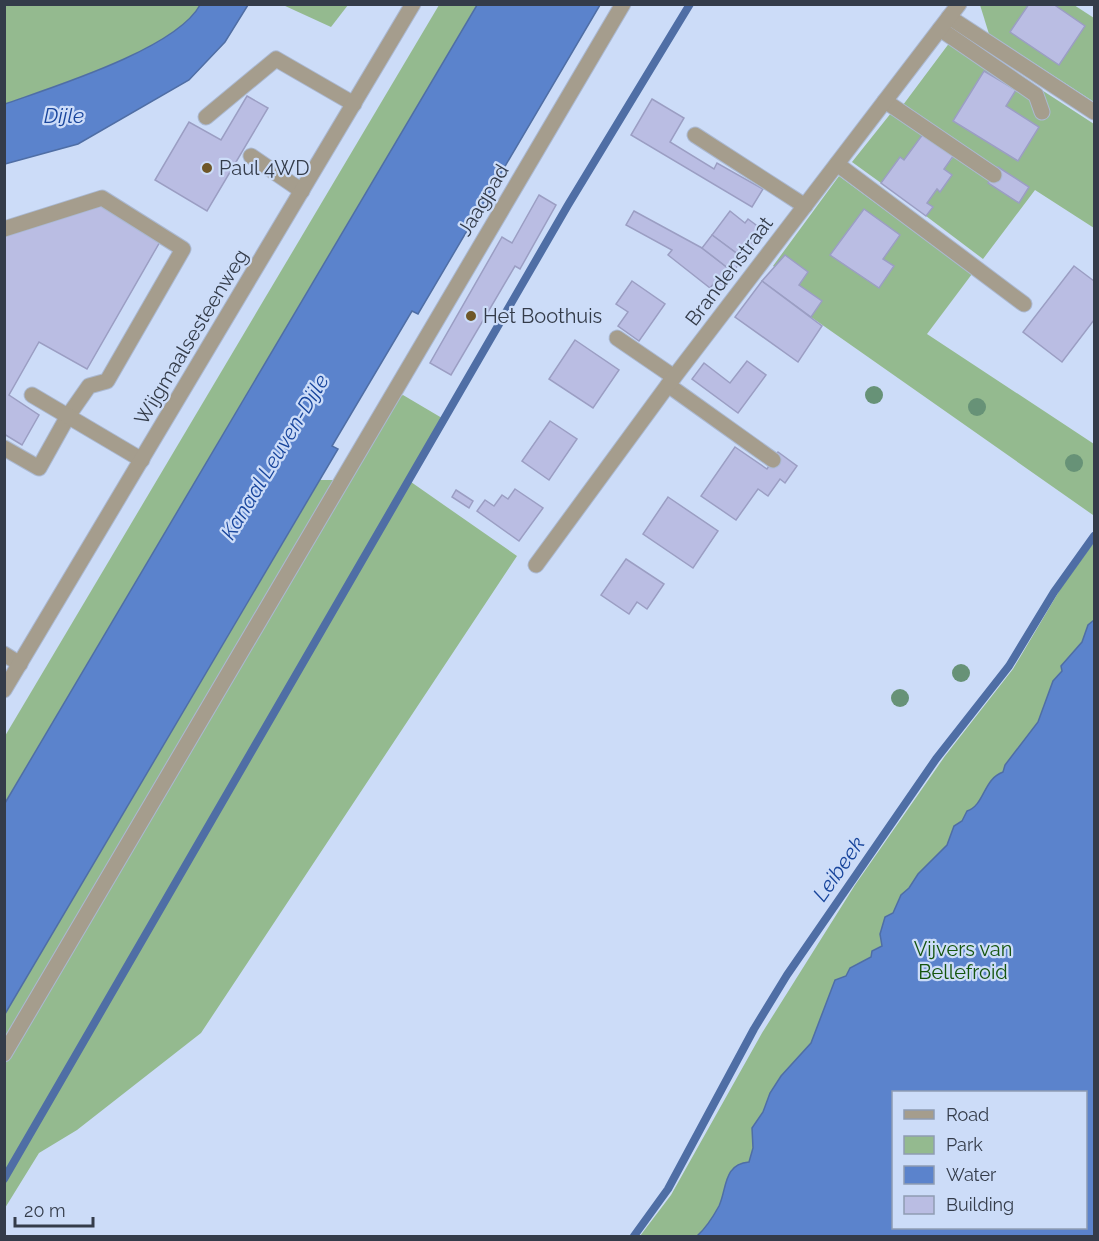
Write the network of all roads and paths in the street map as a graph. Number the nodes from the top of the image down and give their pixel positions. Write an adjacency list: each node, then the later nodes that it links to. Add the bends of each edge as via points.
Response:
1 (413, 4): 6 (street, Wijgmaalsesteenweg)
2 (623, 4): 29 (street, Jaagpad)
3 (959, 4): 4 (street, Brandenstraat)
4 (944, 23): 5 (street, Brandenstraat); 7 (street, via 1036,95); 8 (street)
5 (885, 101): 12 (street, Brandenstraat); 13 (street)
6 (354, 104): 9 (street, via 276,59); 14 (street, Wijgmaalsesteenweg)
7 (1042, 112)
8 (1095, 112)
9 (206, 117)
10 (695, 135): 15 (street)
11 (251, 156): 14 (street)
12 (837, 164): 15 (street, Brandenstraat); 17 (street)
13 (994, 174)
14 (302, 191): 23 (street, Wijgmaalsesteenweg)
15 (805, 206): 19 (street, Brandenstraat)
16 (4, 229): 21 (street, via 102,198 183,249 107,381 89,386)
17 (1024, 304)
18 (617, 338): 19 (street)
19 (671, 381): 24 (street); 25 (street, Brandenstraat)
20 (32, 395): 21 (street)
21 (68, 416): 22 (street, via 39,468); 23 (street)
22 (4, 448)
23 (142, 460): 27 (street, Wijgmaalsesteenweg)
24 (773, 460)
25 (536, 565)
26 (4, 654): 27 (street)
27 (20, 664): 28 (street, Wijgmaalsesteenweg)
28 (4, 690)
29 (4, 1054)

